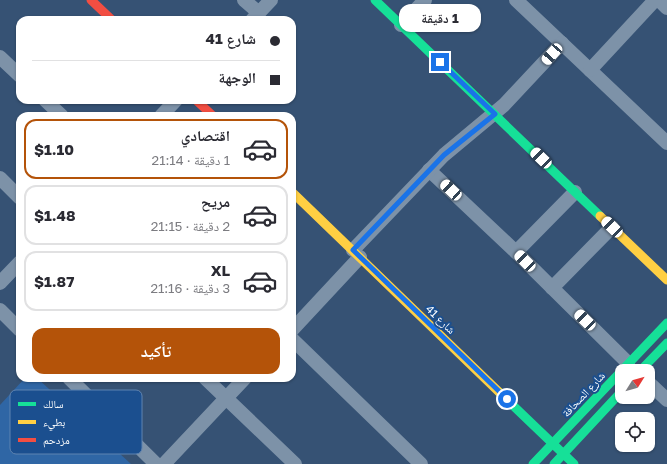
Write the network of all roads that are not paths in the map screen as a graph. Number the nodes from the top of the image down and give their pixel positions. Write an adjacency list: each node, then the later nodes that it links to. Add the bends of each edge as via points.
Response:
1 (91, 0): 10 (main road)
2 (244, 0): 11 (street)
3 (271, 0): 12 (street)
4 (374, 0): 13 (main road)
5 (425, 0): 13 (street)
6 (516, 0): 14 (street)
7 (655, 0): 16 (street)
8 (659, 0): 9 (street)
9 (667, 8)
10 (108, 16)
11 (254, 16)
12 (256, 16)
13 (401, 25): 24 (main road)
14 (562, 43): 16 (street); 24 (street)
15 (0, 57): 17 (street)
16 (590, 70): 25 (street)
17 (16, 72)
18 (49, 104): 21 (street)
19 (172, 104): 22 (street)
20 (200, 104): 23 (main road)
21 (58, 112)
22 (165, 112)
23 (209, 112)
24 (495, 114): 26 (street, via 454,146); 28 (main road)
25 (667, 143)
26 (429, 170): 32 (street); 33 (street)
27 (0, 178): 29 (street)
28 (575, 192): 31 (main road); 32 (street)
29 (16, 194)
30 (296, 196): 33 (main road, شارع 41)
31 (612, 227): 35 (main road); 37 (street)
32 (516, 252): 37 (street)
33 (356, 253): 40 (street); 54 (main road, شارع 41)
34 (16, 266): 36 (street)
35 (667, 280)
36 (0, 283)
37 (552, 288): 44 (street)
38 (0, 310): 41 (street)
39 (667, 323): 44 (main road, شارع الصحافة)
40 (296, 325)
41 (16, 326)
42 (296, 343): 60 (street)
43 (667, 343): 45 (main road)
44 (628, 363): 54 (main road, شارع الصحافة)
45 (647, 364)
46 (73, 382): 50 (street)
47 (209, 382): 51 (street)
48 (241, 382): 51 (street)
49 (655, 389): 53 (street)
50 (81, 390)
51 (226, 398): 58 (street); 59 (street)
52 (615, 398): 56 (main road)
53 (667, 400)
54 (552, 443): 56 (main road, شارع 41); 61 (main road, شارع الصحافة)
55 (142, 450): 57 (street)
56 (563, 454): 62 (main road); 63 (main road, شارع 41)
57 (156, 464)
58 (164, 464)
59 (295, 464)
60 (421, 464)
61 (533, 464)
62 (554, 464)
63 (574, 464)

